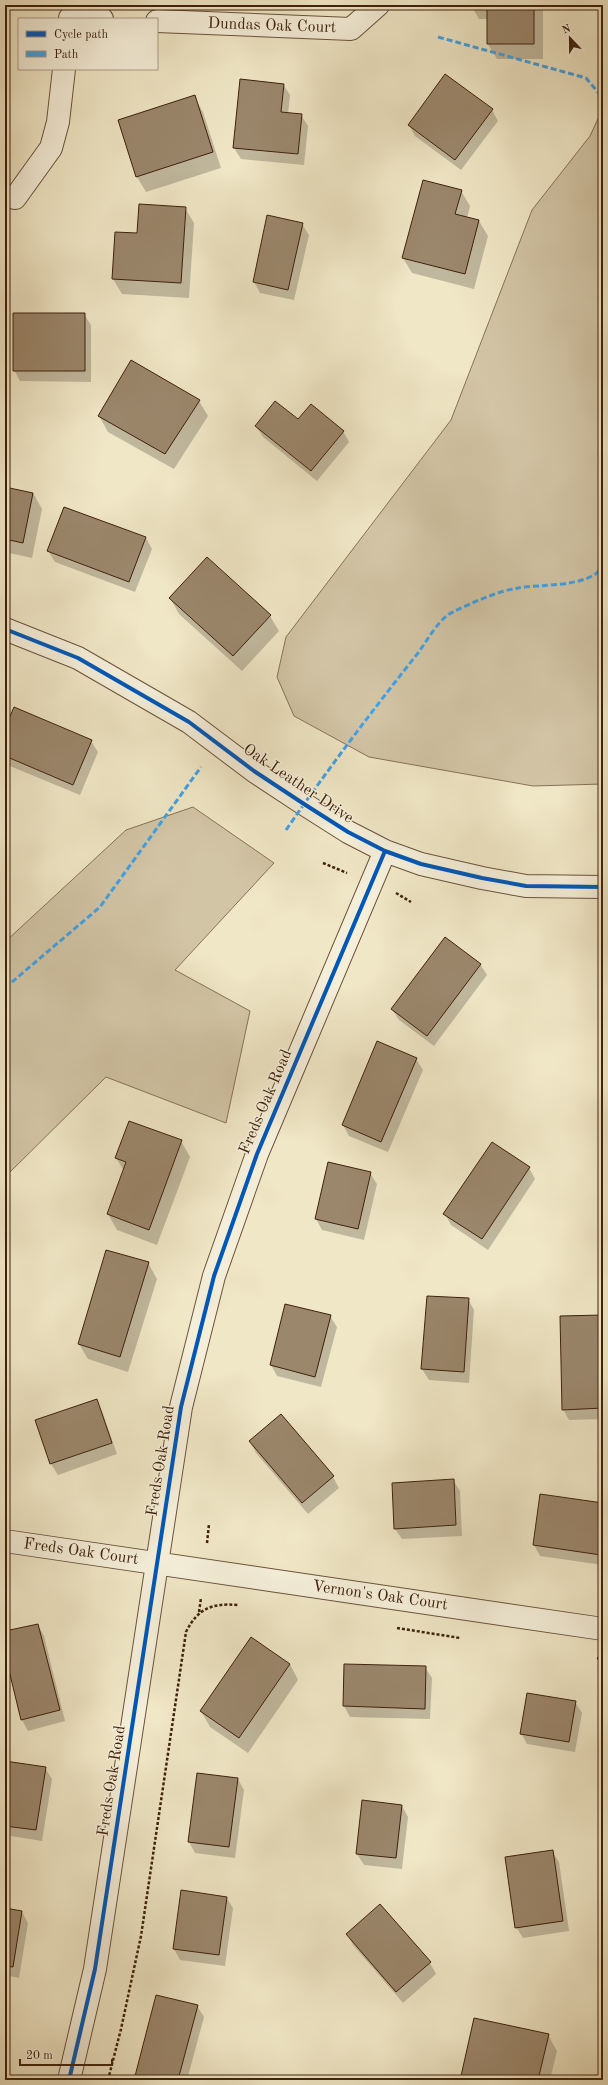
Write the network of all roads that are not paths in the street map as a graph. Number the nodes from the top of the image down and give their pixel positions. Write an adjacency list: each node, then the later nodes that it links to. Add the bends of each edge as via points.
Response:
1 (378, 5): 4 (street, Dundas Oak Court, via 351,29)
2 (70, 14): 3 (street)
3 (96, 18)
4 (158, 21)
5 (64, 70): 6 (street, via 58,122 51,148)
6 (15, 198)
7 (5, 629): 8 (street, Oak Leather Drive, via 78,658 189,722 254,771 304,804 348,832)
8 (385, 851): 9 (street, Oak Leather Drive, via 421,864 518,884); 11 (street, Freds Oak Road, via 257,1154 214,1276 181,1407)
9 (603, 888)
10 (5, 1541): 11 (street, Freds Oak Court)
11 (157, 1562): 12 (street, Vernon's Oak Court); 13 (street, Freds Oak Road, via 95,1969)
12 (603, 1629)
13 (69, 2080)

